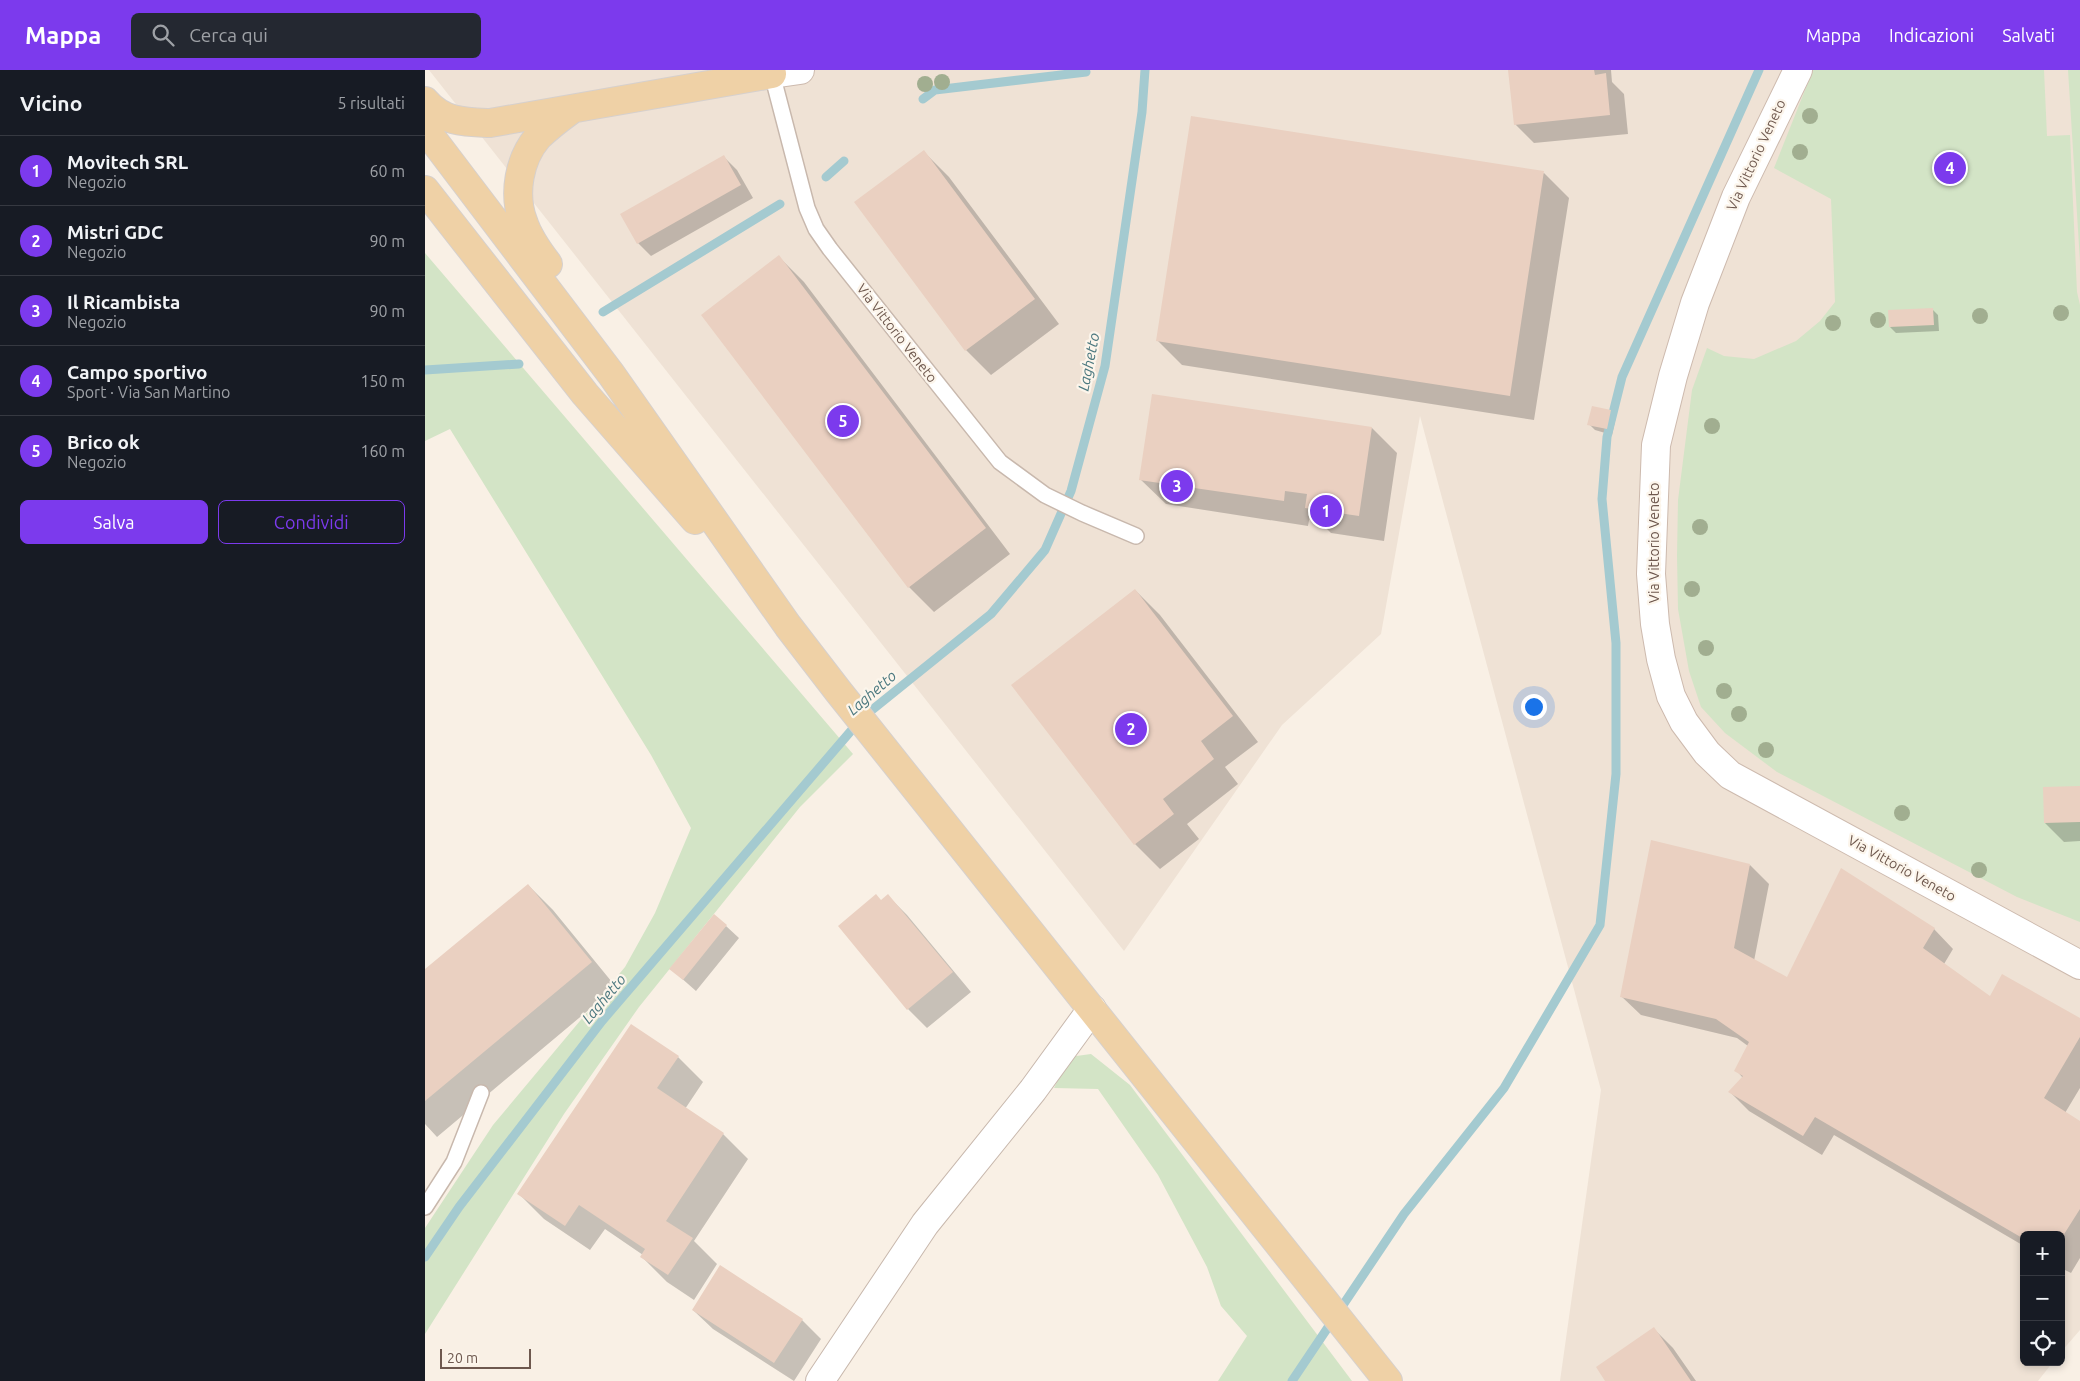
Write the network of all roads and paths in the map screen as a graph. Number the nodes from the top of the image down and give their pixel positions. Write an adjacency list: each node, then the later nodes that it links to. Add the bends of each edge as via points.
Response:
1 (800, 70): 3 (street)
2 (1798, 70): 4 (street, Via Vittorio Veneto)
3 (772, 74): 6 (main road); 10 (lane, Via Vittorio Veneto, via 807,208 816,229 1000,462 1045,495)
4 (1787, 82): 12 (street, Via Vittorio Veneto, via 1727,219 1695,303 1657,445 1651,574 1655,624 1671,696 1684,722 1707,752 1731,775)
5 (425, 101): 6 (main road, via 444,117 459,122 490,123)
6 (573, 108): 9 (main road, via 537,138 521,172 518,196 522,221 533,243 568,292)
7 (425, 129): 9 (main road)
8 (425, 190): 11 (main road, via 585,394)
9 (611, 374): 11 (main road)
10 (1136, 536)
11 (788, 626): 13 (main road)
12 (2080, 965)
13 (1092, 1009): 16 (street, via 1033,1090 925,1224); 17 (main road)
14 (481, 1093): 15 (lane, via 454,1162)
15 (425, 1207)
16 (820, 1381)
17 (1388, 1381)

